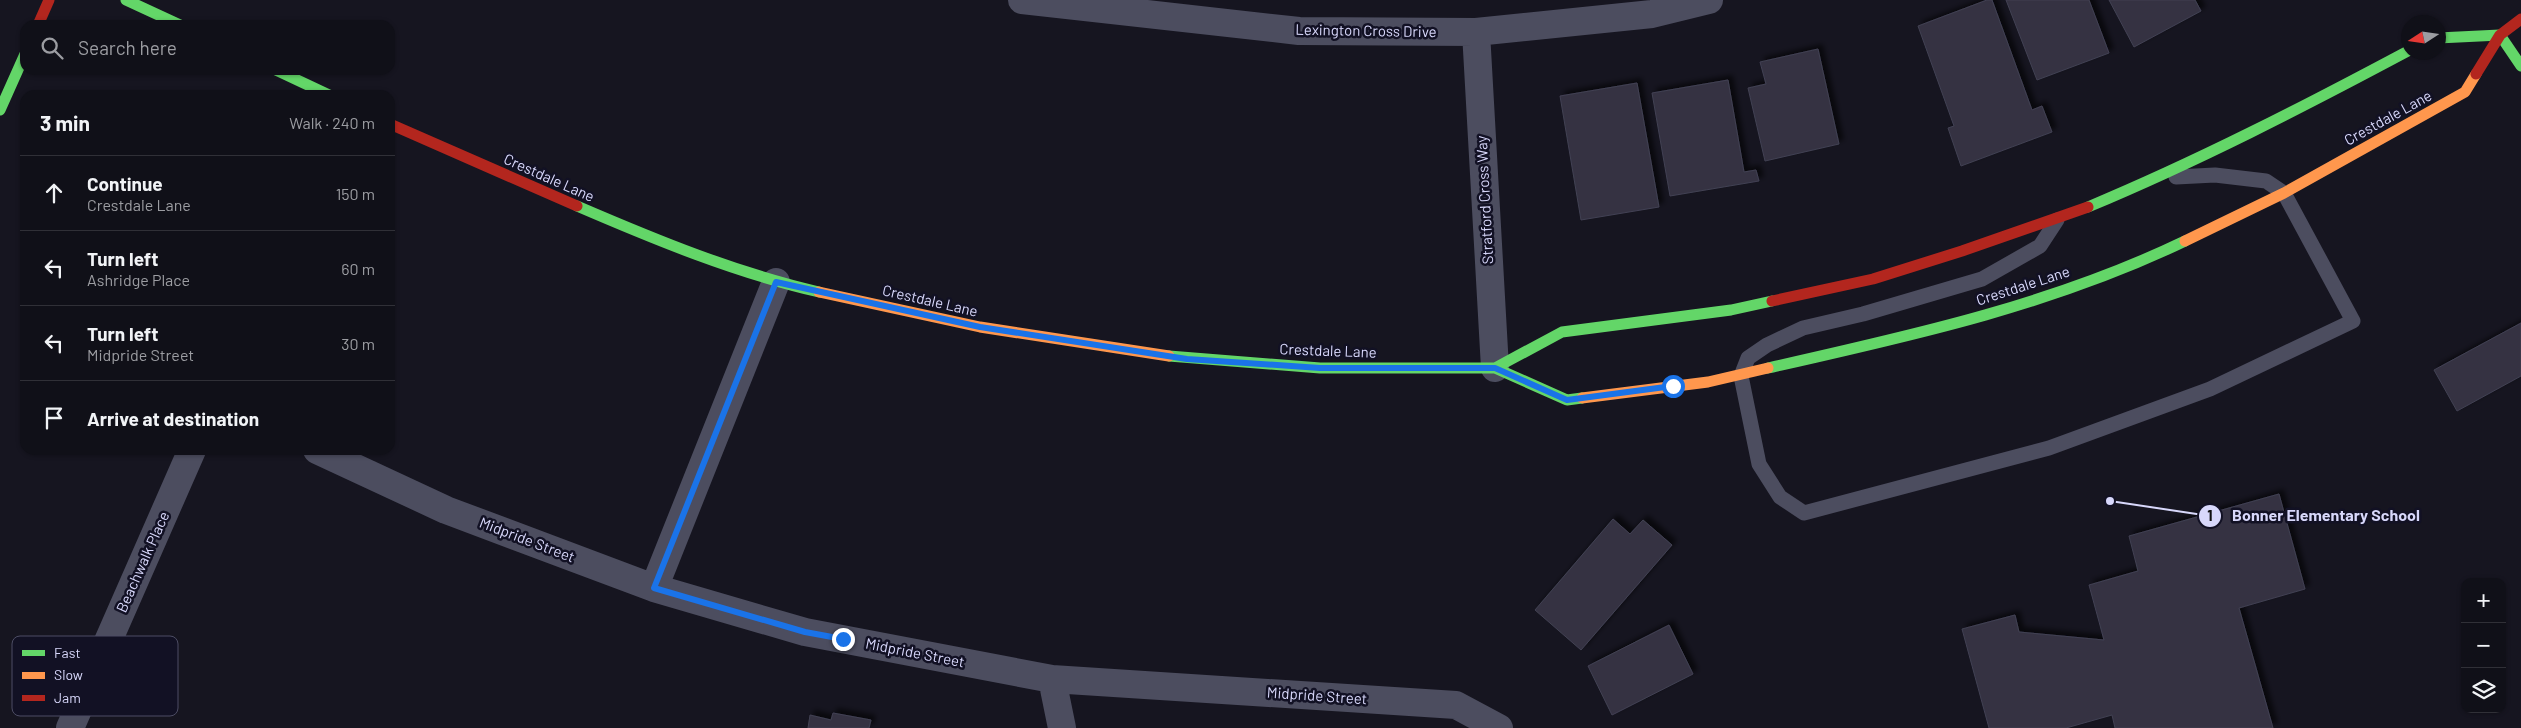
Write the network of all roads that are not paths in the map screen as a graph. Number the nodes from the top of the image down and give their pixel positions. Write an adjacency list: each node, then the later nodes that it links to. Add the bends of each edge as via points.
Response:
1 (49, 0): 6 (street)
2 (126, 0): 7 (street)
3 (1022, 0): 8 (street, Lexington Cross Drive, via 1299,31)
4 (1708, 0): 8 (street, Lexington Cross Drive, via 1652,14)
5 (2521, 19): 9 (street, Crestdale Lane)
6 (40, 20)
7 (169, 20)
8 (1476, 32): 22 (street, Stratford Cross Way)
9 (2500, 35): 10 (street); 13 (street); 19 (street, Crestdale Lane, via 2465,92)
10 (2446, 38)
11 (2401, 55): 18 (street, Crestdale Lane)
12 (20, 65): 16 (street)
13 (2521, 66)
14 (287, 75): 15 (street)
15 (318, 90)
16 (0, 110)
17 (395, 126): 21 (street, Crestdale Lane, via 651,238)
18 (2160, 177): 19 (lane, via 2215,174 2266,181); 20 (street, Crestdale Lane)
19 (2284, 193): 23 (street, Crestdale Lane, via 2172,247 2028,304); 23 (lane, via 2353,321 2210,389 2049,448 1804,513 1780,497 1759,464)
20 (2060, 217): 22 (street, Crestdale Lane, via 1873,278 1698,316 1562,332); 23 (lane, via 2040,246 1982,279 1803,328 1748,358)
21 (776, 282): 22 (street, Crestdale Lane, via 980,327 1187,359 1320,368); 26 (street)
22 (1495, 368): 23 (street, Crestdale Lane, via 1567,400)
23 (1741, 376)
24 (190, 455): 27 (street, Beachwalk Place)
25 (328, 455): 26 (street, Midpride Street, via 446,510)
26 (654, 588): 28 (street, Midpride Street, via 805,632)
27 (110, 636)
28 (1052, 679): 30 (street, Midpride Street, via 1456,704); 32 (street)
29 (75, 716): 31 (street, Beachwalk Place)
30 (1490, 724)
31 (70, 728)
32 (1062, 728)

